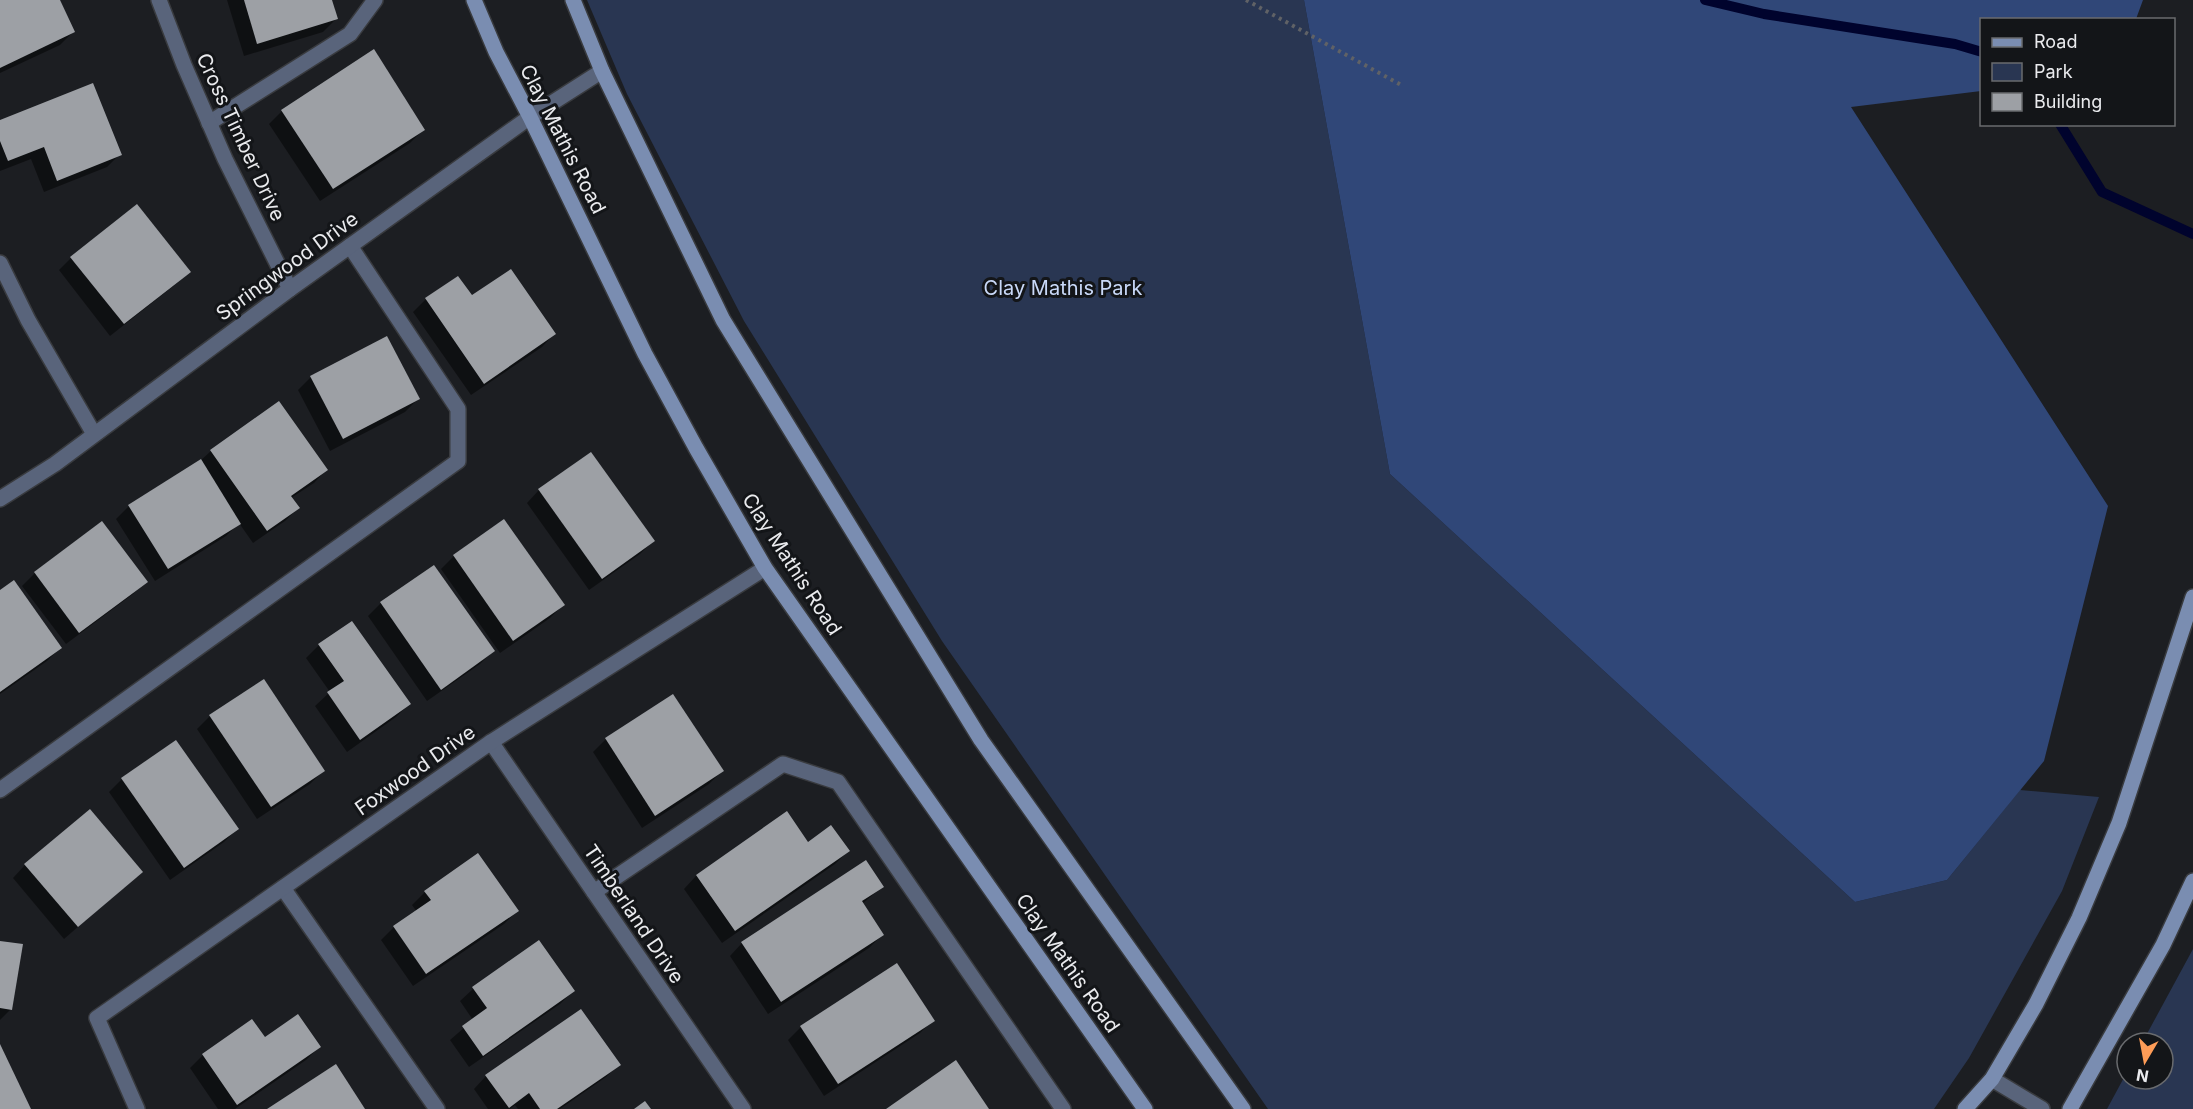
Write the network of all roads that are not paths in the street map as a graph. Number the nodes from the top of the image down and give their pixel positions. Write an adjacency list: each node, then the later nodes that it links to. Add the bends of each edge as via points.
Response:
1 (159, 0): 7 (street, Cross Timber Drive)
2 (375, 0): 7 (street, via 350,34)
3 (474, 0): 6 (main road, Clay Mathis Road)
4 (573, 0): 5 (main road)
5 (602, 71): 6 (street, Springwood Drive); 26 (main road, via 723,320 981,740)
6 (530, 117): 8 (street, Springwood Drive); 13 (main road, Clay Mathis Road, via 645,354)
7 (209, 123): 10 (street, Cross Timber Drive)
8 (350, 246): 10 (street, Springwood Drive); 16 (street, via 458,409 458,461)
9 (0, 263): 11 (street)
10 (290, 289): 11 (street, Springwood Drive)
11 (94, 435): 12 (street, Springwood Drive)
12 (0, 499)
13 (765, 568): 15 (street, Foxwood Drive); 25 (main road, Clay Mathis Road)
14 (2193, 597): 20 (main road, via 2119,824 2079,918)
15 (491, 742): 18 (street, Foxwood Drive); 19 (street, Timberland Drive)
16 (0, 790)
17 (2193, 881): 29 (main road, via 2163,945)
18 (283, 888): 21 (street, Foxwood Drive, via 97,1018); 22 (street)
19 (594, 892): 23 (street, Timberland Drive); 24 (street, via 783,764 838,782)
20 (1992, 1079): 27 (main road); 28 (street)
21 (137, 1109)
22 (437, 1109)
23 (742, 1109)
24 (1063, 1109)
25 (1144, 1109)
26 (1243, 1109)
27 (1965, 1109)
28 (2042, 1109)
29 (2070, 1109)

